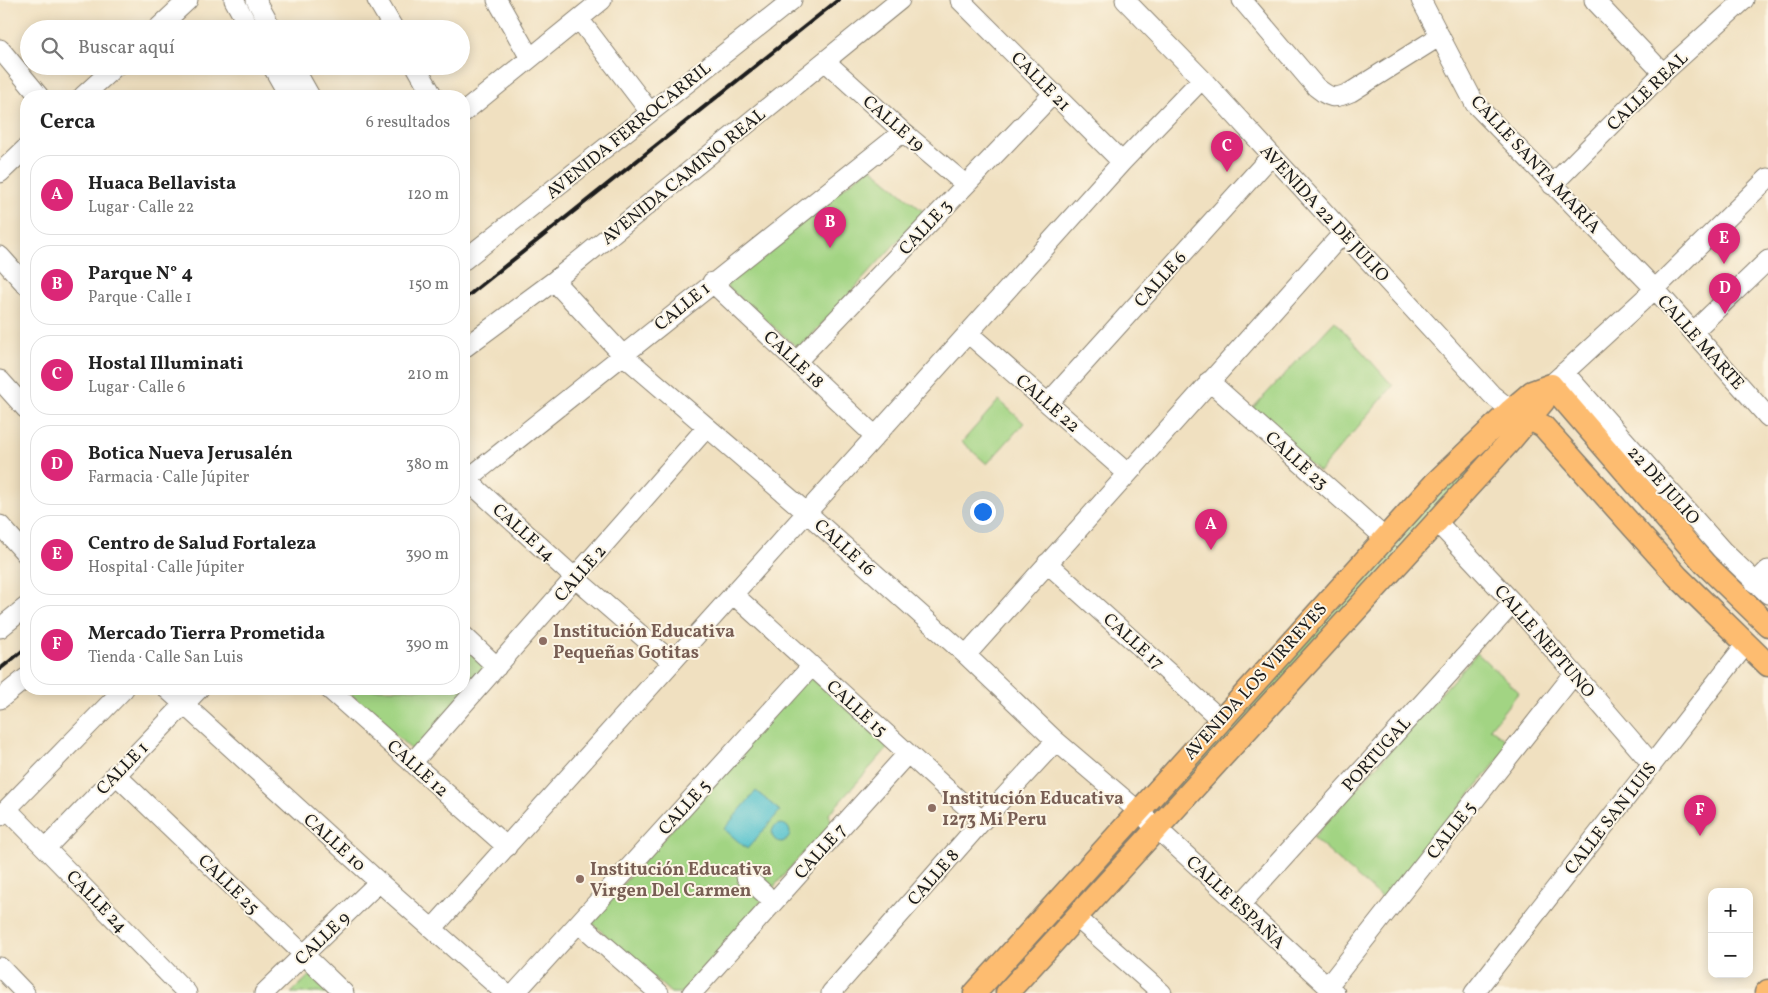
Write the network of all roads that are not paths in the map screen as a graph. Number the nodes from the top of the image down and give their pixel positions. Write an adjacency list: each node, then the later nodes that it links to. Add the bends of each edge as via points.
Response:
1 (188, 0): 16 (street)
2 (234, 0): 17 (street)
3 (256, 0): 18 (street)
4 (377, 0): 19 (street)
5 (497, 0): 22 (street)
6 (602, 0): 15 (street)
7 (792, 0): 39 (street, AVENIDA FERROCARRIL)
8 (900, 0): 23 (street, AVENIDA CAMINO REAL)
9 (960, 0): 37 (street, CALLE 21)
10 (1125, 0): 31 (street, AVENIDA 22 DE JULIO)
11 (1242, 0): 20 (street, via 1316,87 1329,97 1351,92)
12 (1421, 0): 20 (street, CALLE SANTA MARÍA)
13 (1594, 0): 25 (street)
14 (1734, 3): 25 (street, CALLE REAL)
15 (579, 19): 22 (street); 39 (street)
16 (167, 20)
17 (245, 20)
18 (267, 20)
19 (389, 20)
20 (1440, 36): 47 (street, CALLE SANTA MARÍA, via 1475,104)
21 (0, 49): 24 (street)
22 (530, 58): 38 (street)
23 (825, 61): 40 (street, CALLE 19); 53 (street, AVENIDA CAMINO REAL)
24 (20, 73)
25 (1663, 73): 47 (street, CALLE REAL)
26 (22, 75): 32 (street)
27 (106, 75): 33 (street)
28 (277, 75): 34 (street)
29 (298, 75): 35 (street)
30 (421, 75): 36 (street)
31 (1202, 79): 42 (street, AVENIDA 22 DE JULIO); 43 (street)
32 (34, 90)
33 (90, 90)
34 (286, 90)
35 (307, 90)
36 (430, 90)
37 (1054, 93): 43 (street, CALLE 21); 46 (street, CALLE 3)
38 (470, 107)
39 (650, 112): 49 (street, AVENIDA FERROCARRIL)
40 (903, 132): 46 (street, CALLE 19); 54 (street, CALLE 1)
41 (20, 154): 44 (street)
42 (1272, 155): 48 (street, AVENIDA 22 DE JULIO); 65 (street, CALLE 6)
43 (1122, 162): 57 (street)
44 (0, 173)
45 (1768, 178): 55 (street, AVENIDA LOS VIRREYES)
46 (965, 184): 60 (street, CALLE 3)
47 (1552, 185): 55 (street, CALLE SANTA MARÍA)
48 (1344, 233): 63 (street); 67 (street, AVENIDA 22 DE JULIO, via 1492,395)
49 (470, 255)
50 (0, 256): 52 (street)
51 (1768, 260): 56 (street)
52 (20, 278)
53 (554, 281): 58 (street, AVENIDA CAMINO REAL); 59 (street, CALLE 16)
54 (712, 282): 59 (street, CALLE 1); 60 (street, CALLE 18)
55 (1655, 289): 56 (street, CALLE MARTE); 61 (street, AVENIDA LOS VIRREYES)
56 (1693, 332): 66 (street, CALLE MARTE)
57 (968, 333): 65 (street, CALLE 22); 69 (street)
58 (470, 344)
59 (622, 354): 68 (street, CALLE 16); 71 (street, CALLE 1)
60 (797, 361): 69 (street, CALLE 18)
61 (1557, 379): 67 (main road, AVENIDA LOS VIRREYES, via 1543,402); 80 (street, 22 DE JULIO, via 1722,550); 84 (main road, via 1705,564)
62 (0, 380): 64 (street)
63 (1209, 382): 70 (street); 76 (street, CALLE 23)
64 (20, 402)
65 (1048, 403): 70 (street, CALLE 22)
66 (1767, 412)
67 (1520, 414): 74 (main road, AVENIDA LOS VIRREYES); 76 (main road, AVENIDA LOS VIRREYES, via 1434,484); 87 (main road, via 1543,426 1678,577)
68 (707, 427): 73 (street, CALLE 16); 79 (street, CALLE 2)
69 (876, 436): 73 (street)
70 (1127, 473): 78 (street)
71 (470, 476)
72 (470, 484): 79 (street, CALLE 14)
73 (807, 512): 81 (street); 88 (street, CALLE 16)
74 (1436, 521): 82 (street, CALLE NEPTUNO); 110 (main road, AVENIDA LOS VIRREYES)
75 (0, 525): 77 (street)
76 (1384, 538): 101 (main road, AVENIDA LOS VIRREYES)
77 (20, 547)
78 (1047, 563): 88 (street); 101 (street, CALLE 17)
79 (575, 578): 89 (street, CALLE 14); 92 (street, CALLE 2)
80 (1764, 582)
81 (733, 594): 89 (street); 91 (street, CALLE 15)
82 (1513, 603): 93 (street, CALLE NEPTUNO); 116 (street, PORTUGAL)
83 (20, 612): 85 (street)
84 (1768, 625)
85 (0, 628)
86 (470, 642): 92 (street)
87 (1746, 644): 90 (main road); 105 (street, CALLE SAN LUIS)
88 (966, 655): 102 (street, CALLE 16)
89 (672, 662): 111 (street)
90 (1768, 665)
91 (812, 666): 103 (street, CALLE 15); 118 (street, CALLE 5)
92 (497, 667): 104 (street, CALLE 2)
93 (1574, 674): 105 (street, CALLE NEPTUNO); 122 (street, CALLE 5)
94 (20, 683): 99 (street)
95 (118, 695): 108 (street)
96 (173, 695): 100 (street, CALLE 10)
97 (193, 695): 100 (street, CALLE 1)
98 (336, 695): 104 (street, CALLE 12)
99 (0, 699)
100 (183, 704): 106 (street, CALLE 1); 114 (street, CALLE 10)
101 (1220, 719): 107 (main road, AVENIDA LOS VIRREYES)
102 (1056, 741): 107 (street, CALLE 16); 109 (street, CALLE 8)
103 (908, 754): 109 (street, CALLE 15); 130 (street, CALLE 7)
104 (412, 763): 111 (street, CALLE 12)
105 (1652, 764): 135 (street, CALLE SAN LUIS)
106 (116, 774): 112 (street, CALLE 1); 120 (street, CALLE 25)
107 (1137, 810): 110 (street, CALLE ESPAÑA); 132 (main road, AVENIDA LOS VIRREYES)
108 (4, 812): 112 (street, CALLE 24)
109 (982, 821): 131 (street, CALLE 8)
110 (1156, 829): 116 (street, CALLE ESPAÑA); 117 (main road, AVENIDA LOS VIRREYES)
111 (507, 847): 119 (street)
112 (46, 848): 124 (street, CALLE 24)
113 (746, 877): 115 (street)
114 (379, 882): 119 (street, CALLE 10); 120 (street, CALLE 9)
115 (765, 894)
116 (1240, 905): 122 (street, CALLE ESPAÑA)
117 (1076, 917): 133 (main road, AVENIDA LOS VIRREYES); 134 (street)
118 (579, 922): 128 (street, CALLE 5); 129 (street)
119 (433, 928): 127 (street, CALLE 10)
120 (304, 956): 125 (street, CALLE 9); 126 (street, CALLE 25)
121 (0, 967): 123 (street)
122 (1331, 990)
123 (25, 993)
124 (187, 993)
125 (264, 993)
126 (344, 993)
127 (504, 993)
128 (515, 993)
129 (659, 993)
130 (692, 993)
131 (831, 993)
132 (975, 993)
133 (1007, 993)
134 (1162, 993)
135 (1474, 993)

